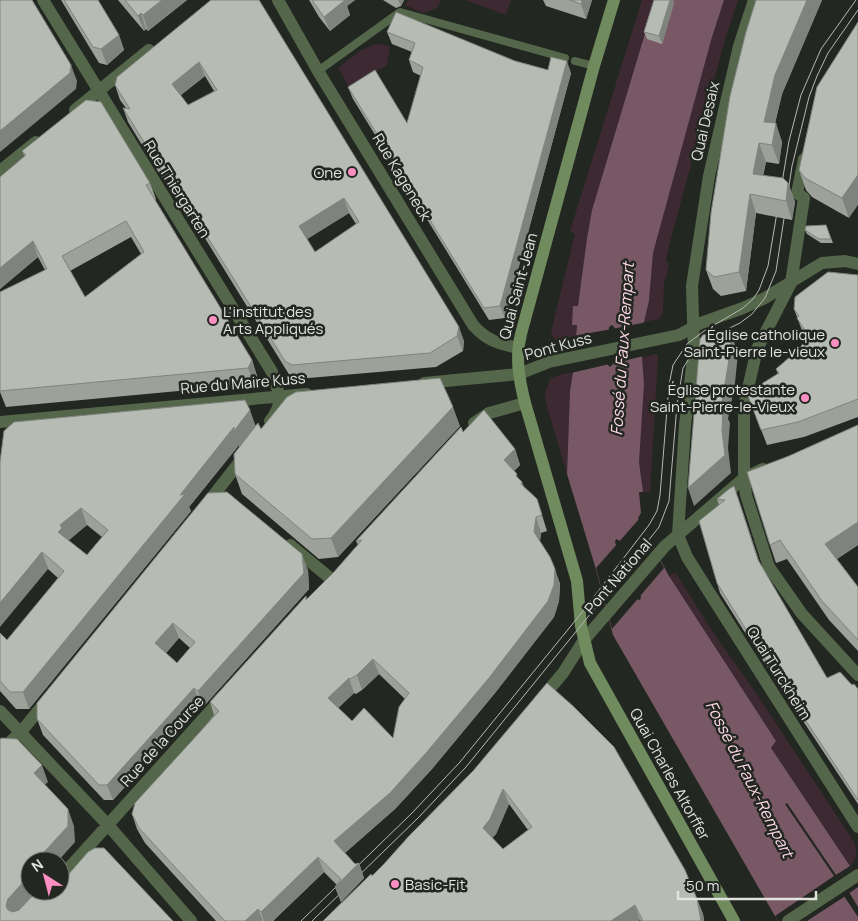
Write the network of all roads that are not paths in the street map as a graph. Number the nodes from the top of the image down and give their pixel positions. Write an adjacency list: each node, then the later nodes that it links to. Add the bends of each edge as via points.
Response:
1 (43, 0): 10 (street, Rue Thiergarten)
2 (278, 0): 9 (street, Rue Kageneck)
3 (614, 0): 8 (street, Quai Saint-Jean)
4 (754, 0): 17 (street, Quai Desaix, via 739,46 709,176 697,252 700,264 698,293 692,310)
5 (159, 42): 10 (street)
6 (565, 58): 9 (lane, via 400,12)
7 (575, 60): 8 (lane)
8 (594, 66): 18 (street, Quai Saint-Jean)
9 (318, 71): 18 (street, Rue Kageneck, via 474,325 483,336)
10 (98, 91): 11 (street); 22 (street, Rue Thiergarten, via 272,372)
11 (67, 117)
12 (45, 135): 14 (street)
13 (806, 149): 16 (street, via 796,194 804,198)
14 (0, 172)
15 (858, 264): 16 (street, Pont Kuss, via 845,261 822,264)
16 (791, 284): 17 (street, Pont Kuss); 29 (street, via 757,349 744,406)
17 (693, 328): 19 (street, Pont Kuss, via 679,335 549,362); 31 (street, Quai Desaix, via 694,351)
18 (518, 348): 19 (street, Quai Saint-Jean)
19 (518, 374): 20 (street); 23 (street, Quai Saint-Jean)
20 (408, 384)
21 (321, 392): 22 (street, Rue du Maire Kuss)
22 (280, 396): 24 (street, Rue du Maire Kuss); 25 (street, via 279,410)
23 (525, 403): 26 (street, via 482,416); 34 (street, Quai Saint-Jean, via 577,581)
24 (0, 422)
25 (262, 433)
26 (463, 435)
27 (250, 449): 30 (street, via 225,490)
28 (777, 463): 29 (street, Pont National)
29 (744, 478): 31 (street, Pont National); 35 (street, via 746,494 770,567 802,614)
30 (196, 518)
31 (678, 534): 34 (street, Pont National); 43 (street, Quai Turckheim, via 687,557)
32 (282, 538): 33 (street)
33 (329, 579)
34 (584, 640): 38 (street, Pont National, via 563,673); 49 (street, Quai Charles Altorffer, via 590,663)
35 (858, 675)
36 (57, 687): 40 (street)
37 (229, 691): 42 (street, Rue de la Course)
38 (531, 711)
39 (0, 712): 40 (street)
40 (20, 733): 41 (street); 42 (street)
41 (0, 751)
42 (108, 825): 44 (street, Rue de la Course); 48 (street)
43 (858, 827)
44 (70, 867)
45 (858, 875): 50 (street)
46 (39, 901): 47 (street)
47 (20, 921)
48 (191, 921)
49 (734, 921)
50 (788, 921)

